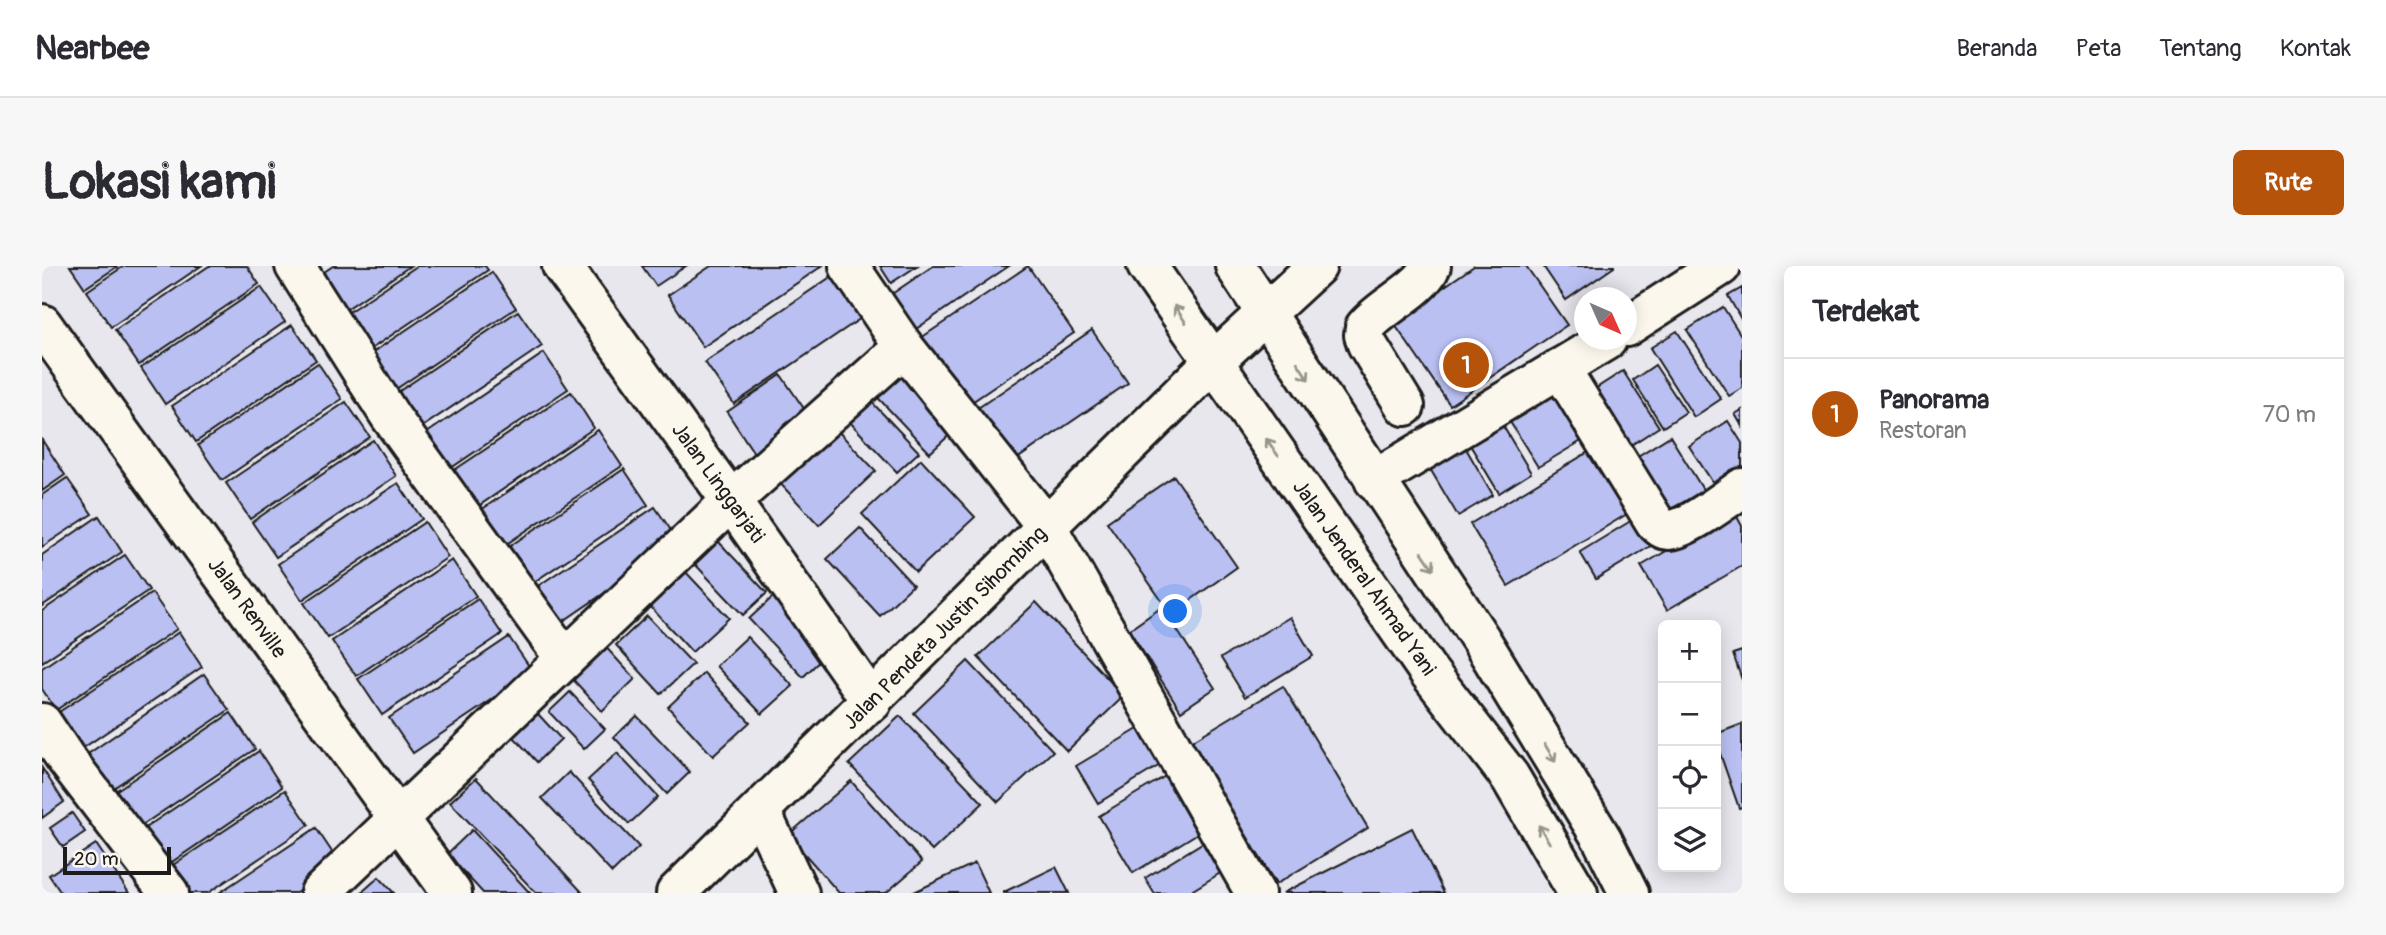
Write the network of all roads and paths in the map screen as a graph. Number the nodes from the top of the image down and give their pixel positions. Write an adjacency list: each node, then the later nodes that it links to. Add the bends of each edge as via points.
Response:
1 (295, 266): 21 (street, via 390,416)
2 (562, 266): 19 (street, Jalan Linggarjati)
3 (849, 266): 12 (street)
4 (1147, 266): 14 (street, Jalan Jenderal Ahmad Yani, one-way to 4)
5 (1235, 266): 9 (street)
6 (1317, 266): 9 (street, Jalan Pendeta Justin Sihombing)
7 (1431, 266): 16 (street, via 1419,283 1365,327 1367,344)
8 (1721, 266): 10 (street)
9 (1266, 313): 14 (street, Jalan Pendeta Justin Sihombing); 17 (street, one-way to 17)
10 (1637, 320)
11 (42, 324): 25 (street, Jalan Renville)
12 (904, 347): 19 (street); 20 (street)
13 (1590, 350): 15 (street)
14 (1212, 363): 20 (street, Jalan Pendeta Justin Sihombing); 32 (street, Jalan Jenderal Ahmad Yani, one-way to 14, via 1510,777 1428,671)
15 (1560, 368): 17 (street); 18 (street, via 1662,529 1683,526)
16 (1405, 405)
17 (1374, 480): 33 (street, one-way to 33, via 1508,685 1602,839)
18 (1742, 488)
19 (731, 501): 21 (street); 22 (street, Jalan Linggarjati)
20 (1046, 527): 22 (street, Jalan Pendeta Justin Sihombing); 31 (street)
21 (565, 659): 25 (street)
22 (872, 702): 24 (street, Jalan Pendeta Justin Sihombing)
23 (42, 723): 26 (street)
24 (760, 810): 29 (street, Jalan Pendeta Justin Sihombing); 30 (street)
25 (397, 818): 27 (street); 28 (street, Jalan Renville)
26 (169, 893)
27 (320, 893)
28 (452, 893)
29 (676, 893)
30 (799, 893)
31 (1255, 893)
32 (1578, 893)
33 (1629, 893)

